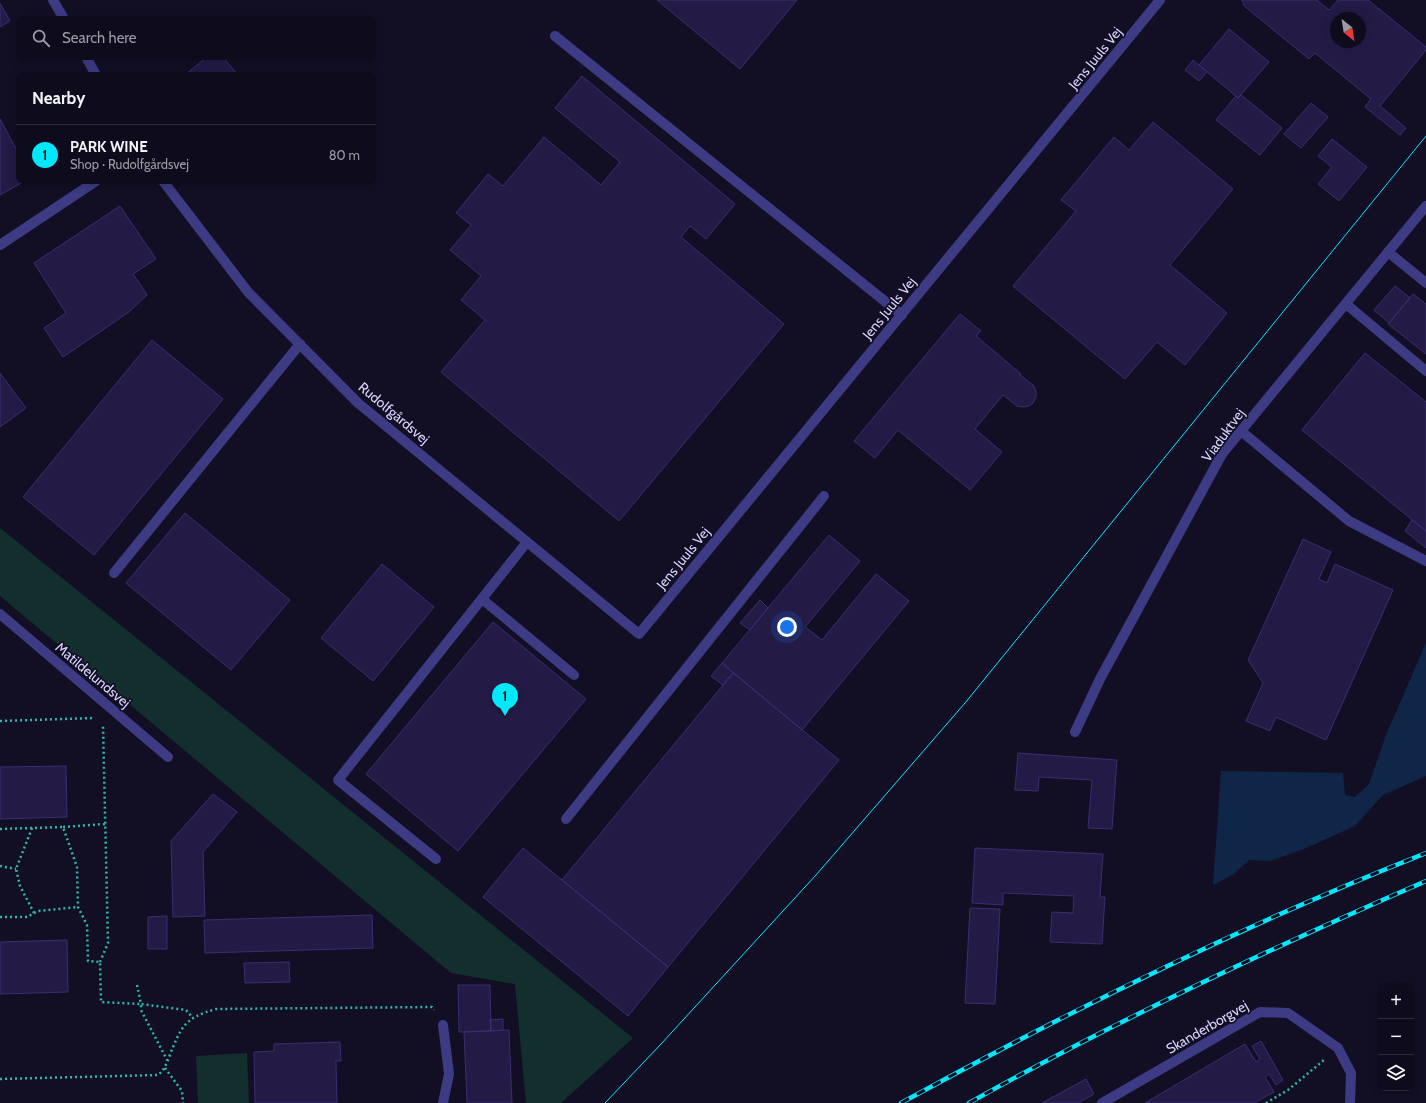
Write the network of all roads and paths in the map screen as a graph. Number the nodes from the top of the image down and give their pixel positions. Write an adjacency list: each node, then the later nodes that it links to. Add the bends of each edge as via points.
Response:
1 (53, 0): 3 (street)
2 (1160, 0): 14 (street, Jens Juuls Vej)
3 (62, 16)
4 (555, 36): 14 (street)
5 (88, 60): 6 (street)
6 (94, 72)
7 (92, 184): 10 (street)
8 (165, 184): 15 (street, Rudolfgårdsvej, via 248,292)
9 (1426, 206): 11 (street, Viaduktvej)
10 (0, 245)
11 (1388, 252): 12 (street); 13 (street, Viaduktvej)
12 (1426, 283)
13 (1346, 304): 16 (street); 17 (street, Viaduktvej)
14 (902, 315): 24 (street, Jens Juuls Vej)
15 (300, 344): 19 (street, Rudolfgårdsvej, via 358,403); 21 (street)
16 (1426, 372)
17 (1241, 431): 20 (street, via 1349,522); 29 (street, Viaduktvej, via 1222,454 1100,679)
18 (824, 496): 31 (street)
19 (528, 542): 22 (street); 24 (street, Rudolfgårdsvej)
20 (1426, 561)
21 (114, 573)
22 (482, 599): 25 (street); 36 (street, via 338,780)
23 (0, 614): 26 (street, Matildelundsvej)
24 (640, 634)
25 (574, 675)
26 (102, 701): 27 (path); 30 (street, Matildelundsvej)
27 (103, 718): 28 (path); 32 (path)
28 (0, 721)
29 (1076, 732)
30 (168, 757)
31 (566, 819)
32 (105, 824): 33 (path); 42 (path, via 108,943)
33 (63, 827): 35 (path); 39 (path, via 77,867)
34 (0, 828): 35 (path)
35 (32, 828): 38 (path)
36 (436, 859)
37 (0, 866): 38 (path)
38 (16, 868): 40 (path, via 20,886)
39 (78, 907): 40 (path); 42 (path, via 87,925 88,961)
40 (34, 913): 41 (path, via 27,917)
41 (0, 917)
42 (100, 962): 44 (path, via 101,1002)
43 (137, 985): 44 (path)
44 (141, 1004): 45 (path, via 186,1010); 48 (path, via 141,1010)
45 (193, 1018): 46 (path, via 216,1009 432,1006); 48 (path, via 186,1022 179,1032)
46 (443, 1025): 52 (street, via 449,1074)
47 (1338, 1048): 53 (street, Skanderborgvej, via 1288,1013 1260,1012); 54 (path, via 1288,1090); 55 (street, Skanderborgvej, via 1351,1073)
48 (167, 1061): 49 (path)
49 (165, 1068): 50 (path, via 158,1075); 51 (path, via 182,1091)
50 (0, 1079)
51 (183, 1103)
52 (443, 1103)
53 (1102, 1103)
54 (1266, 1103)
55 (1350, 1103)

